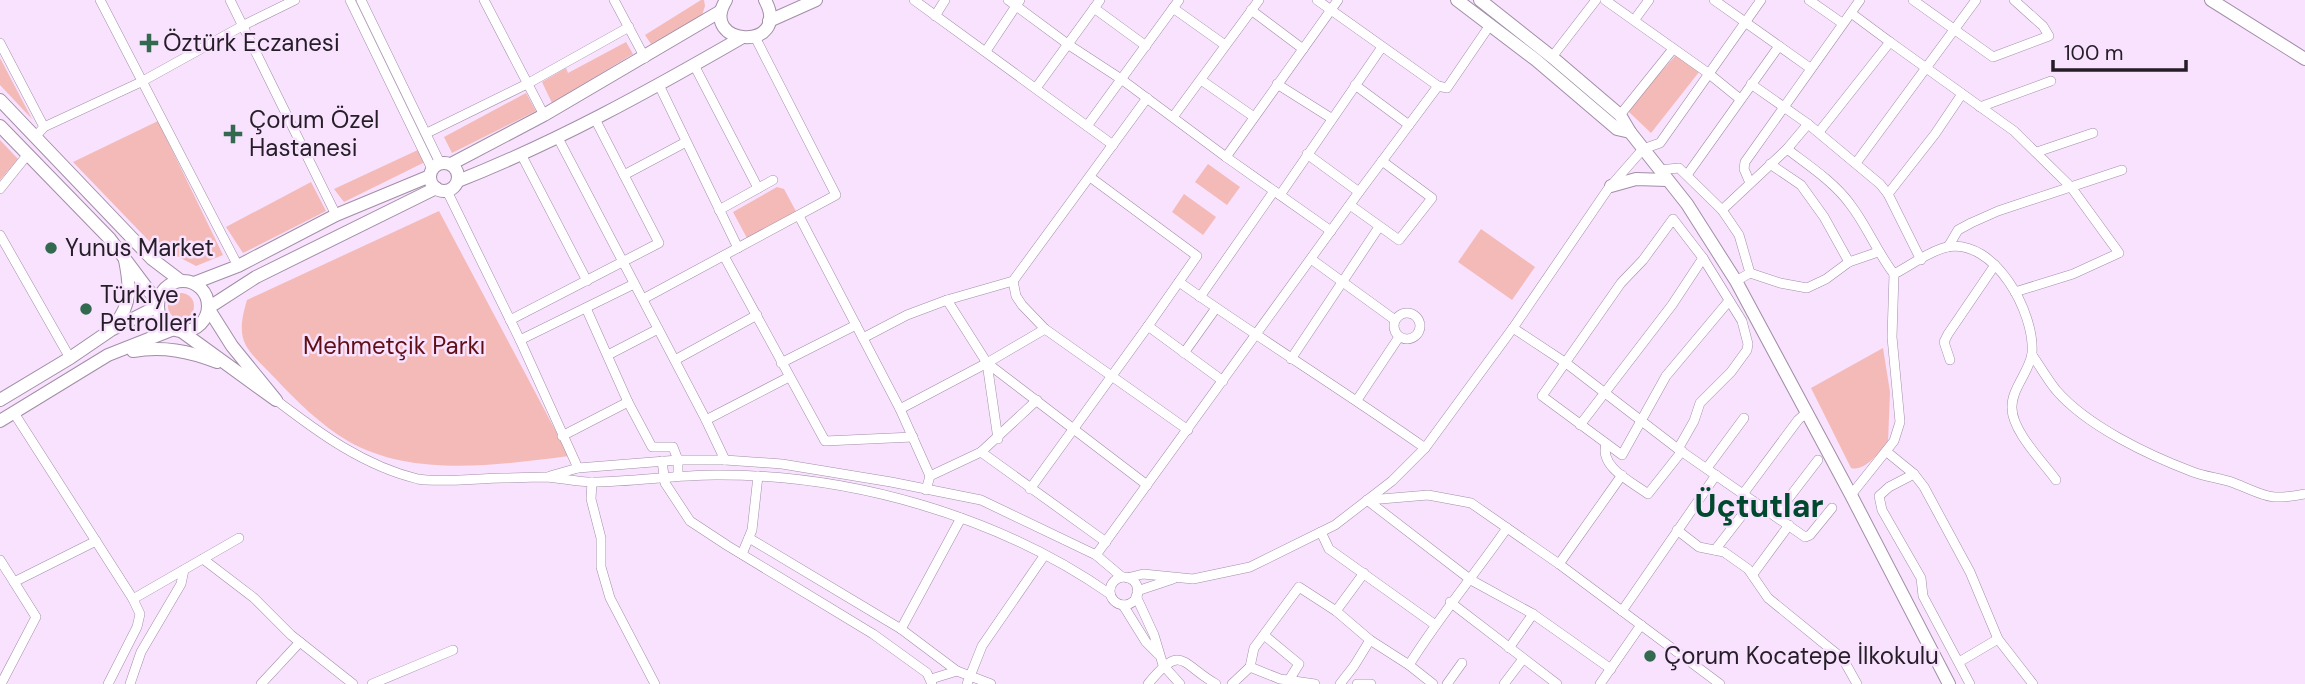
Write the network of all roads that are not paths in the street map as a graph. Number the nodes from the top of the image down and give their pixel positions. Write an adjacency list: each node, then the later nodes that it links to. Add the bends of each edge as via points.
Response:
1 (100, 0): 66 (street)
2 (230, 0): 40 (street)
3 (295, 0): 40 (street)
4 (350, 0): 108 (street)
5 (361, 0): 93 (street)
6 (484, 0): 67 (street)
7 (614, 0): 42 (street)
8 (765, 0): 37 (street)
9 (816, 0): 37 (street)
10 (914, 0): 35 (street)
11 (945, 0): 35 (street)
12 (1259, 0): 32 (street)
13 (1317, 0): 33 (street)
14 (1338, 0): 33 (street)
15 (1457, 0): 41 (street)
16 (1479, 0): 56 (street)
17 (1596, 0): 56 (street)
18 (1605, 0): 36 (street)
19 (1649, 0): 36 (street)
20 (1714, 0): 38 (street)
21 (1761, 0): 38 (street)
22 (1810, 0): 39 (street)
23 (1860, 0): 34 (street)
24 (1913, 0): 43 (street)
25 (1976, 0): 43 (street)
26 (2014, 0): 43 (street, via 2049,36 1993,57)
27 (2211, 0): 58 (street)
28 (1015, 2): 48 (street); 55 (street)
29 (1097, 4): 48 (street); 50 (street)
30 (1176, 4): 49 (street); 50 (street)
31 (724, 6): 45 (street, via 724,26); 57 (street)
32 (1251, 10): 49 (street); 53 (street)
33 (1331, 11): 52 (street); 53 (street)
34 (1851, 13): 39 (street); 46 (street)
35 (935, 16): 55 (street)
36 (1635, 19): 54 (street)
37 (769, 21): 44 (street)
38 (1746, 23): 51 (street); 62 (street)
39 (1842, 23): 60 (street)
40 (244, 25): 66 (street); 128 (street)
41 (1490, 25): 72 (street, via 1447,88); 91 (street, via 1617,129)
42 (629, 27): 57 (street); 67 (street)
43 (1954, 29): 61 (street)
44 (755, 37): 45 (street); 129 (street, via 836,195)
45 (741, 38): 59 (street)
46 (1890, 42): 61 (street); 92 (street)
47 (0, 43): 90 (street)
48 (1069, 45): 63 (street); 73 (street)
49 (1225, 45): 64 (street)
50 (1146, 46): 63 (street)
51 (1779, 46): 60 (street); 69 (street)
52 (1382, 47): 71 (street); 72 (street)
53 (1303, 49): 68 (street)
54 (1673, 49): 62 (street); 80 (street)
55 (986, 51): 73 (street)
56 (1552, 57): 80 (street)
57 (645, 58): 81 (street)
58 (2305, 59)
59 (694, 65): 70 (street); 120 (street)
60 (1810, 68): 78 (street)
61 (1925, 68): 74 (street); 106 (street)
62 (1708, 73): 76 (street); 98 (street, via 1660,143)
63 (1121, 79): 75 (street); 89 (street)
64 (1201, 80): 82 (street); 83 (street)
65 (2051, 81): 79 (street)
66 (141, 82): 90 (street); 144 (street)
67 (527, 84): 81 (street); 93 (street)
68 (1277, 84): 83 (street); 84 (street)
69 (1751, 84): 76 (street); 78 (street)
70 (659, 85): 85 (street); 96 (street)
71 (1355, 85): 84 (street); 87 (street)
72 (1438, 86): 87 (street)
73 (1036, 88): 89 (street)
74 (1962, 94): 79 (street); 124 (street)
75 (1147, 98): 82 (street); 97 (street)
76 (1741, 99): 112 (street)
77 (0, 100): 90 (street)
78 (1784, 106): 86 (street); 116 (street, via 1745,162)
79 (1980, 107): 100 (street)
80 (1620, 115): 91 (street)
81 (544, 116): 108 (street)
82 (1173, 117): 104 (street)
83 (1254, 117): 104 (street)
84 (1331, 118): 101 (street)
85 (595, 119): 95 (street); 110 (street)
86 (1808, 124): 92 (street); 99 (street)
87 (1409, 125): 105 (street)
88 (0, 126): 102 (street)
89 (1087, 126): 97 (street)
90 (39, 132): 150 (street, via 152,259)
91 (1630, 132): 98 (street)
92 (1819, 132): 106 (street)
93 (427, 133): 108 (street)
94 (2093, 133): 100 (street)
95 (558, 138): 103 (street); 141 (street)
96 (686, 142): 110 (street); 126 (street)
97 (1113, 145): 113 (street)
98 (1643, 149): 111 (street); 117 (street)
99 (1787, 149): 107 (street); 135 (street, via 1849,202)
100 (2037, 152): 118 (street)
101 (1307, 154): 122 (street); 123 (street)
102 (28, 155): 119 (street); 136 (street)
103 (522, 156): 115 (street); 147 (street)
104 (1226, 157): 123 (street)
105 (1382, 162): 122 (street); 130 (street, via 1432,198 1399,240)
106 (1856, 163): 124 (street)
107 (1770, 164): 116 (street); 142 (street, via 1801,185)
108 (438, 168): 115 (street, via 458,171); 121 (street, via 431,183); 128 (street)
109 (2122, 170): 118 (street)
110 (624, 175): 141 (street, via 659,243)
111 (1663, 175): 112 (street, via 1679,168); 117 (street); 149 (street, via 1688,204)
112 (1687, 175): 127 (street)
113 (1090, 177): 148 (street); 151 (street, via 1197,256)
114 (773, 180): 120 (street)
115 (458, 181): 121 (street, via 454,188)
116 (1750, 183): 127 (street)
117 (1611, 186): 170 (street)
118 (2071, 187): 133 (street, via 1971,223 1958,230); 154 (street, via 2119,253 2073,274)
119 (0, 188)
120 (758, 188): 126 (street)
121 (441, 190): 160 (street, via 256,277); 165 (street)
122 (1359, 192): 125 (street)
123 (1277, 193): 131 (street); 155 (street)
124 (1888, 194): 140 (street)
125 (1350, 205): 130 (street); 131 (street)
126 (719, 210): 134 (street)
127 (1722, 210): 145 (street, via 1739,235)
128 (336, 215): 144 (street)
129 (799, 216): 134 (street); 168 (street)
130 (1379, 227): 152 (street)
131 (1331, 231): 139 (street)
132 (0, 235): 183 (street)
133 (1948, 247): 140 (street); 143 (street, via 1975,252)
134 (738, 248): 137 (street)
135 (1878, 252): 142 (street); 146 (street)
136 (124, 256): 159 (street); 173 (street, via 128,303)
137 (724, 256): 156 (street); 164 (street)
138 (1703, 258): 158 (street); 189 (street, via 1673,219 1621,283); 194 (street)
139 (1311, 259): 152 (street); 175 (street)
140 (1921, 260): 146 (street)
141 (623, 261): 147 (street); 153 (street)
142 (1849, 262): 145 (street, via 1807,288)
143 (1995, 265): 154 (street); 186 (street, via 1944,342)
144 (238, 266): 150 (street)
145 (1750, 274): 149 (street)
146 (1894, 274): 217 (street, via 1892,337 1900,422)
147 (587, 281): 165 (street)
148 (1013, 281): 157 (street); 172 (street, via 1022,305)
149 (1736, 281): 163 (street)
150 (187, 282): 159 (street, via 168,286); 160 (street, via 205,293)
151 (1179, 282): 155 (street); 169 (street)
152 (1342, 283): 166 (street); 184 (street)
153 (634, 284): 156 (street); 161 (street)
154 (2015, 292): 182 (street, via 2028,321)
155 (1199, 297): 162 (street)
156 (643, 299): 171 (street)
157 (947, 300): 177 (street); 188 (street)
158 (1728, 302): 167 (street); 206 (street, via 1666,376)
159 (158, 304): 173 (street); 174 (street, via 161,317)
160 (208, 308): 174 (street, via 200,325); 196 (street)
161 (586, 308): 178 (street); 181 (street)
162 (1216, 308): 175 (street); 179 (street)
163 (1754, 314): 167 (street); 201 (street)
164 (757, 316): 185 (street); 187 (street)
165 (510, 320): 178 (street)
166 (1395, 320): 176 (street); 176 (street, via 1408,313 1420,324 1414,338)
167 (1742, 321): 215 (street, via 1748,350 1700,403)
168 (856, 325): 177 (street); 187 (street)
169 (1149, 327): 179 (street); 191 (street)
170 (1513, 328): 189 (street); 214 (street)
171 (658, 329): 181 (street); 185 (street)
172 (1045, 329): 188 (street); 191 (street)
173 (111, 330): 183 (street)
174 (178, 330): 180 (street); 190 (street)
175 (1255, 336): 184 (street); 193 (street)
176 (1399, 337): 197 (street)
177 (863, 338): 200 (street)
178 (520, 340): 210 (street)
179 (1184, 353): 193 (street)
180 (108, 355): 190 (street, via 174,349); 202 (street)
181 (608, 355): 199 (street)
182 (2032, 355): 232 (street, via 2012,407 2018,429); 238 (street, via 2057,391 2113,435 2156,457 2259,495 2281,499)
183 (70, 358): 195 (street)
184 (1291, 359): 197 (street)
185 (674, 360): 204 (street)
186 (1950, 360)
187 (781, 363): 192 (street)
188 (986, 363): 198 (street); 200 (street); 212 (street)
189 (1566, 363): 194 (street); 207 (street, via 1542,396)
190 (239, 371): 196 (street)
191 (1112, 376): 208 (street); 209 (street)
192 (789, 377): 204 (street); 211 (street, via 825,441)
193 (1223, 382): 209 (street)
194 (1605, 391): 206 (street); 207 (street)
195 (0, 400)
196 (275, 400): 230 (street, via 355,454 421,480)
197 (1357, 400): 214 (street)
198 (1037, 401): 208 (street); 212 (street)
199 (628, 402): 210 (street); 218 (street, via 652,447 673,447)
200 (900, 409): 211 (street)
201 (1807, 412): 237 (street); 239 (street)
202 (14, 413): 205 (street); 251 (street)
203 (1744, 418): 223 (street)
204 (706, 419): 219 (street)
205 (0, 421)
206 (1640, 421): 213 (street, via 1622,455); 215 (street)
207 (1580, 425): 213 (street)
208 (1073, 428): 234 (street); 235 (street)
209 (1188, 430): 234 (street)
210 (562, 436): 222 (street)
211 (913, 437): 229 (street)
212 (998, 439): 216 (street)
213 (1606, 444): 225 (street, via 1607,462)
214 (1425, 448): 240 (street)
215 (1680, 450): 223 (street); 225 (street, via 1648,494)
216 (981, 452): 229 (street); 235 (street)
217 (1887, 452): 224 (street); 239 (street)
218 (678, 460): 219 (street); 221 (street); 227 (street)
219 (725, 460): 236 (street, via 832,471)
220 (1818, 460): 243 (street)
221 (662, 461): 222 (street); 231 (street)
222 (578, 468): 230 (street)
223 (1707, 468): 226 (street)
224 (1914, 474): 279 (street, via 1970,572); 286 (street, via 1879,496 1882,510 1921,578 1923,596)
225 (1622, 475): 259 (street)
226 (1716, 475): 237 (street); 247 (street)
227 (678, 476): 228 (street); 231 (street)
228 (758, 476): 244 (street, via 858,489); 250 (street)
229 (930, 476): 236 (street)
230 (545, 477): 233 (street)
231 (664, 477): 233 (street); 254 (street, via 690,521)
232 (2056, 480)
233 (592, 482): 302 (street, via 590,499 610,598)
234 (1147, 485): 252 (street)
235 (1030, 489): 252 (street)
236 (926, 490): 255 (street, via 981,500)
237 (1743, 494): 241 (street)
238 (2305, 494)
239 (1852, 495): 319 (street)
240 (1367, 500): 246 (street, via 1428,495 1451,498 1471,503); 248 (street); 265 (street)
241 (1753, 501): 243 (street); 253 (street)
242 (1832, 508): 245 (street, via 1810,535 1805,537)
243 (1775, 516): 245 (street)
244 (961, 518): 256 (street); 277 (street)
245 (1789, 526): 262 (street)
246 (1507, 528): 259 (street); 265 (street)
247 (1677, 530): 253 (street, via 1699,547); 273 (street)
248 (1321, 532): 261 (street, via 1329,549); 264 (street, via 1250,567 1216,576)
249 (239, 538): 257 (street)
250 (749, 538): 254 (street); 277 (street)
251 (96, 541): 266 (street); 269 (street)
252 (1105, 542): 255 (street)
253 (1716, 550): 262 (street)
254 (741, 554): 295 (street, via 873,634 916,664)
255 (1096, 555): 263 (street)
256 (1044, 556): 268 (street); 293 (street, via 982,646)
257 (203, 559): 260 (street); 281 (street, via 254,598)
258 (0, 560): 266 (street)
259 (1559, 564): 273 (street)
260 (184, 570): 269 (street); 298 (street, via 181,584 141,652)
261 (1364, 573): 272 (street); 275 (street)
262 (1753, 574): 318 (street, via 1768,598 1843,659)
263 (1125, 577): 264 (street); 267 (street, via 1135,583); 268 (street, via 1111,585)
264 (1175, 578): 267 (street)
265 (1471, 580): 270 (street); 274 (street)
266 (14, 582): 296 (street, via 37,617)
267 (1137, 593): 271 (street); 284 (street)
268 (1110, 594): 271 (street)
269 (133, 599): 297 (street, via 140,614 137,627)
270 (1450, 602): 275 (street); 282 (street)
271 (1123, 604): 284 (street, via 1146,642)
272 (1336, 611): 278 (street, via 1299,587); 280 (street)
273 (1622, 611): 276 (street)
274 (1533, 614): 282 (street); 291 (street)
275 (1434, 624): 289 (street)
276 (1641, 625): 291 (street); 317 (street)
277 (901, 629): 292 (street)
278 (1264, 635): 290 (street, via 1254,648); 294 (street, via 1299,664)
279 (1998, 639): 286 (street); 321 (street)
280 (1370, 640): 289 (street); 309 (street)
281 (300, 642): 299 (street); 300 (street)
282 (1509, 648): 285 (street)
283 (453, 650): 301 (street)
284 (1159, 654): 288 (street)
285 (1523, 659): 314 (street); 315 (street)
286 (1959, 662): 320 (street)
287 (1462, 663): 313 (street)
288 (1163, 665): 304 (street); 305 (street); 306 (street, via 1184,660)
289 (1409, 665): 312 (street)
290 (1250, 667): 294 (street); 307 (street)
291 (1611, 668): 316 (street)
292 (957, 671): 293 (street); 295 (street)
293 (969, 680): 303 (street)
294 (1289, 680): 308 (street)
295 (931, 682)
296 (1, 684)
297 (108, 684)
298 (130, 684)
299 (261, 684)
300 (353, 684)
301 (372, 684)
302 (655, 684)
303 (991, 684)
304 (1147, 684)
305 (1180, 684)
306 (1216, 684)
307 (1233, 684)
308 (1315, 684)
309 (1340, 684)
310 (1357, 684): 311 (street)
311 (1371, 684)
312 (1433, 684)
313 (1447, 684)
314 (1504, 684)
315 (1557, 684)
316 (1600, 684)
317 (1720, 684)
318 (1857, 684)
319 (1949, 684)
320 (1970, 684)
321 (2032, 684)

